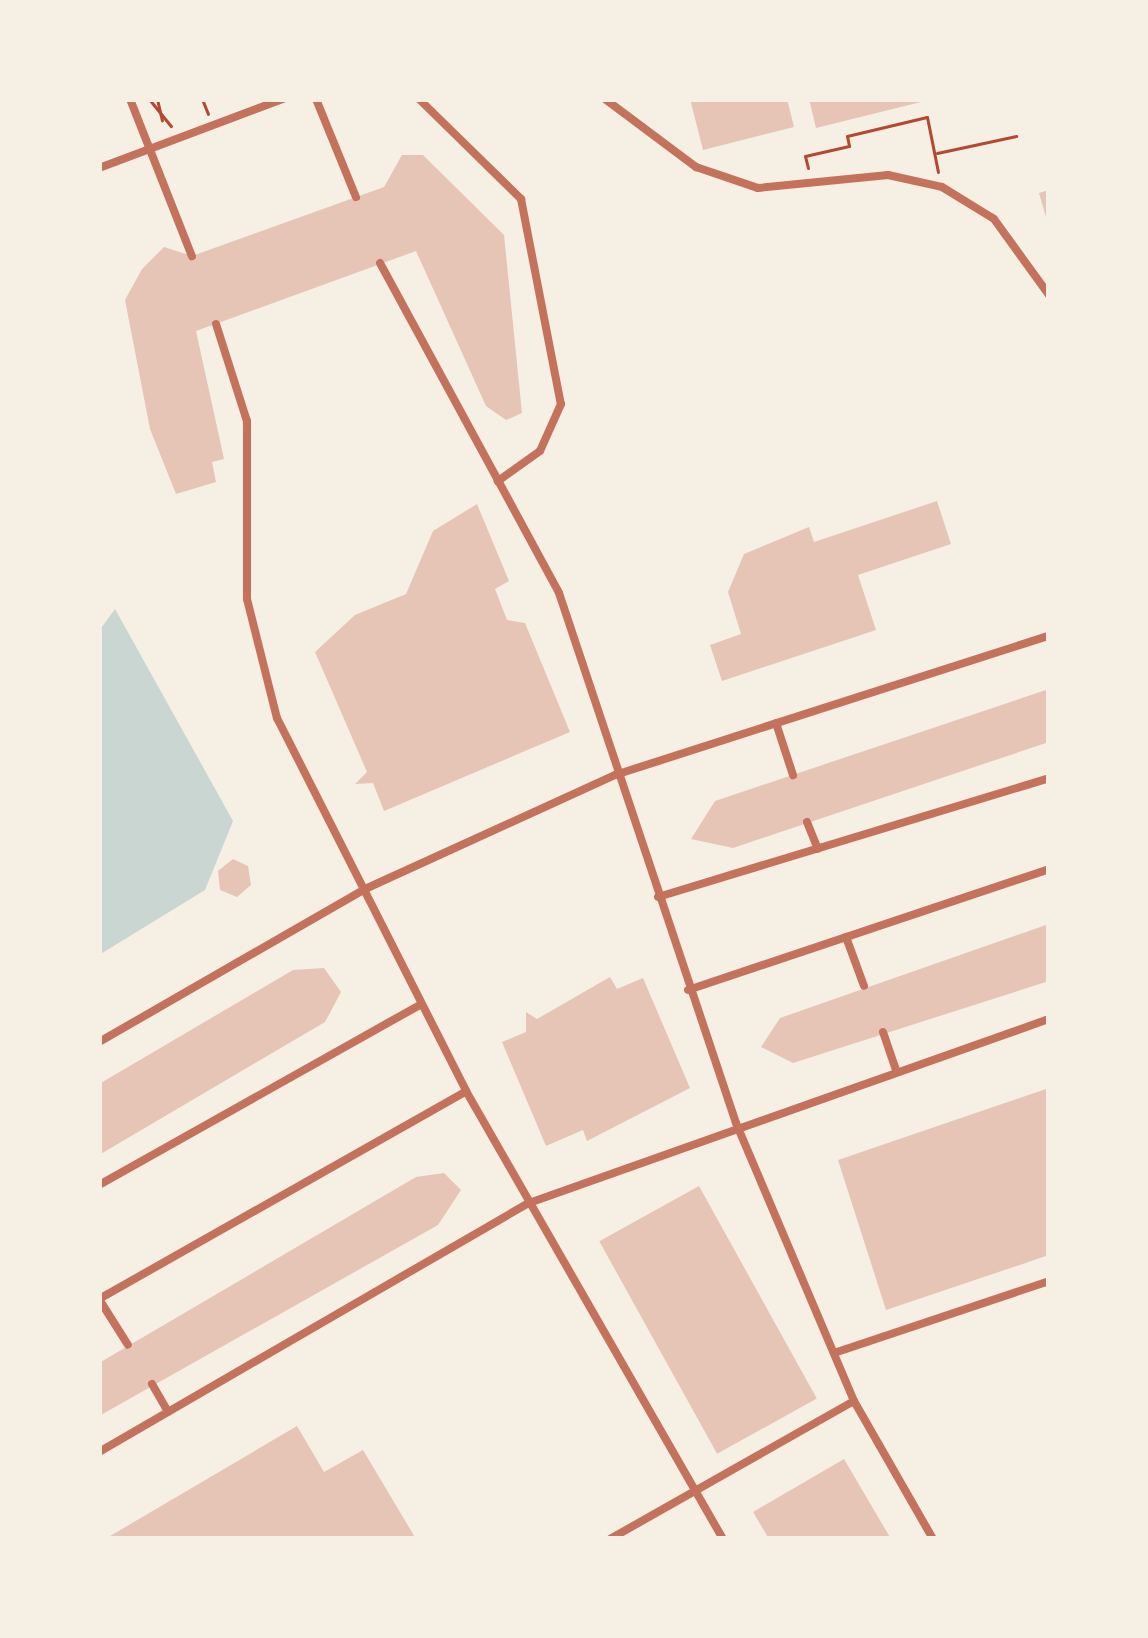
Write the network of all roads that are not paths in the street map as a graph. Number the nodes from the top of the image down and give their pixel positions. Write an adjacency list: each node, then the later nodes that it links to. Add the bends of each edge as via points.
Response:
1 (130, 99): 6 (street)
2 (283, 99): 6 (street)
3 (316, 99): 8 (street)
4 (419, 99): 13 (street, via 520,199 561,404 540,451)
5 (605, 99): 11 (street, via 696,167 758,188 888,175 931,184 994,220)
6 (148, 148): 7 (street); 9 (street)
7 (99, 168)
8 (356, 197)
9 (192, 256)
10 (380, 263): 13 (street)
11 (1049, 295)
12 (216, 324): 22 (street, via 247,421 258,663)
13 (498, 481): 16 (street, via 559,593)
14 (1049, 636): 15 (street)
15 (776, 723): 16 (street); 17 (street)
16 (615, 775): 22 (street); 23 (street)
17 (793, 776)
18 (1049, 778): 20 (street)
19 (807, 823): 20 (street)
20 (818, 849): 23 (street)
21 (1049, 869): 24 (street)
22 (365, 889): 27 (street); 30 (street)
23 (658, 897): 26 (street)
24 (846, 937): 25 (street); 26 (street)
25 (864, 986)
26 (688, 990): 33 (street)
27 (420, 1005): 32 (street); 34 (street)
28 (1049, 1020): 31 (street)
29 (883, 1033): 31 (street)
30 (99, 1042)
31 (896, 1070): 33 (street)
32 (466, 1090): 35 (street); 37 (street)
33 (736, 1123): 35 (street); 39 (street)
34 (99, 1185)
35 (529, 1203): 42 (street); 44 (street)
36 (1049, 1281): 39 (street)
37 (99, 1299): 38 (street)
38 (128, 1345)
39 (837, 1352): 41 (street)
40 (152, 1384): 42 (street)
41 (854, 1401): 44 (street); 47 (street)
42 (168, 1412): 43 (street)
43 (99, 1452)
44 (695, 1489): 45 (street); 46 (street)
45 (610, 1539)
46 (723, 1539)
47 (933, 1539)

